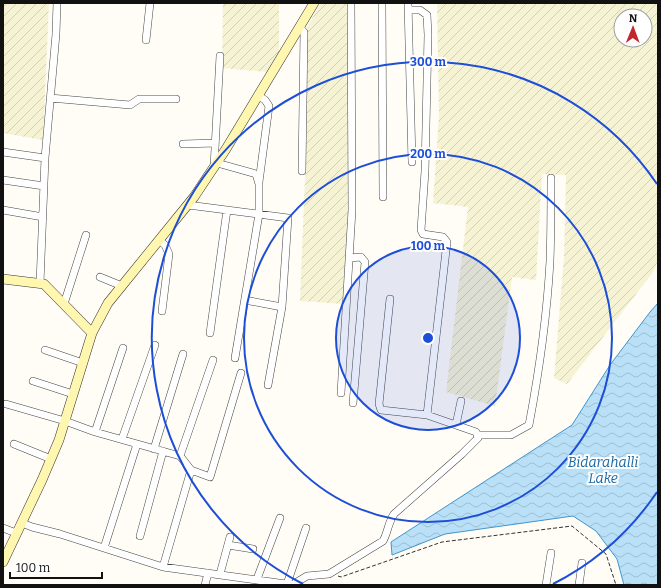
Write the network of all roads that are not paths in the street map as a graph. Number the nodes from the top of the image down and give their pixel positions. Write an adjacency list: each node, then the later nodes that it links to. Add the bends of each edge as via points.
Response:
1 (57, 3): 13 (street)
2 (150, 3): 10 (street)
3 (307, 3): 8 (street)
4 (314, 3): 8 (main road)
5 (350, 3): 34 (street)
6 (382, 3): 26 (street)
7 (408, 7): 19 (street); 61 (street, via 427,15 425,171 421,230 423,234 443,237 447,242)
8 (308, 13): 9 (main road)
9 (299, 27): 12 (main road); 21 (street, via 304,32)
10 (146, 40)
11 (220, 56): 15 (street)
12 (259, 96): 20 (main road); 24 (street, via 269,106)
13 (50, 98): 14 (street, via 130,105 139,99); 18 (street)
14 (176, 99)
15 (215, 143): 16 (street); 20 (street)
16 (183, 144)
17 (3, 152): 18 (street)
18 (45, 158): 25 (street)
19 (412, 162)
20 (216, 165): 24 (street, via 256,174); 27 (main road)
21 (302, 171)
22 (551, 178): 65 (street, via 549,270 542,340 528,426 511,435)
23 (3, 180): 25 (street)
24 (259, 184): 30 (street)
25 (44, 186): 31 (street)
26 (383, 197)
27 (188, 205): 29 (street); 33 (main road)
28 (3, 210): 31 (street)
29 (228, 210): 30 (street); 45 (street)
30 (259, 214): 40 (street); 42 (street, via 288,218)
31 (43, 217): 37 (street)
32 (86, 235): 41 (street)
33 (159, 240): 38 (main road); 43 (street, via 169,254)
34 (350, 258): 56 (street); 59 (street, via 361,257 365,262)
35 (100, 277): 38 (street)
36 (3, 279): 37 (main road)
37 (40, 284): 41 (main road, via 44,284)
38 (122, 286): 44 (main road, via 108,303)
39 (390, 299): 61 (street, via 379,404 381,410)
40 (245, 300): 42 (street); 50 (street)
41 (64, 304): 44 (main road)
42 (282, 307): 55 (street)
43 (162, 311)
44 (92, 332): 52 (main road)
45 (210, 333)
46 (155, 345): 66 (street)
47 (123, 348): 64 (street)
48 (45, 350): 52 (street)
49 (183, 354): 69 (street)
50 (235, 358)
51 (213, 360): 71 (street)
52 (83, 363): 57 (main road)
53 (241, 373): 73 (street, via 210,476)
54 (34, 381): 57 (street)
55 (268, 385)
56 (341, 393)
57 (73, 394): 62 (main road)
58 (461, 401): 63 (street)
59 (353, 403)
60 (6, 404): 62 (street)
61 (427, 415): 63 (street)
62 (65, 421): 64 (street); 72 (main road)
63 (456, 425): 65 (street)
64 (95, 432): 66 (street)
65 (478, 435): 95 (street, via 462,454 394,514 383,541 329,574 307,576)
66 (122, 439): 68 (street)
67 (14, 444): 72 (street)
68 (137, 444): 69 (street); 82 (street)
69 (154, 449): 70 (street)
70 (163, 451): 71 (street); 79 (street)
71 (180, 456): 73 (street)
72 (51, 459): 75 (main road)
73 (191, 470): 87 (street)
74 (280, 518): 91 (street)
75 (22, 523): 78 (main road); 82 (street)
76 (3, 528): 78 (street)
77 (306, 528): 95 (street)
78 (16, 533): 85 (main road)
79 (140, 536)
80 (230, 536): 81 (street)
81 (228, 545): 83 (street); 89 (street)
82 (104, 548): 87 (street)
83 (253, 549)
84 (551, 553): 96 (street)
85 (3, 562)
86 (582, 563): 97 (street)
87 (163, 566): 88 (street)
88 (208, 573): 89 (street); 93 (street)
89 (220, 574): 90 (street)
90 (239, 577): 91 (street); 94 (street)
91 (257, 579): 92 (street)
92 (277, 584): 95 (street)
93 (205, 585)
94 (237, 585)
95 (290, 585)
96 (546, 585)
97 (579, 585)

